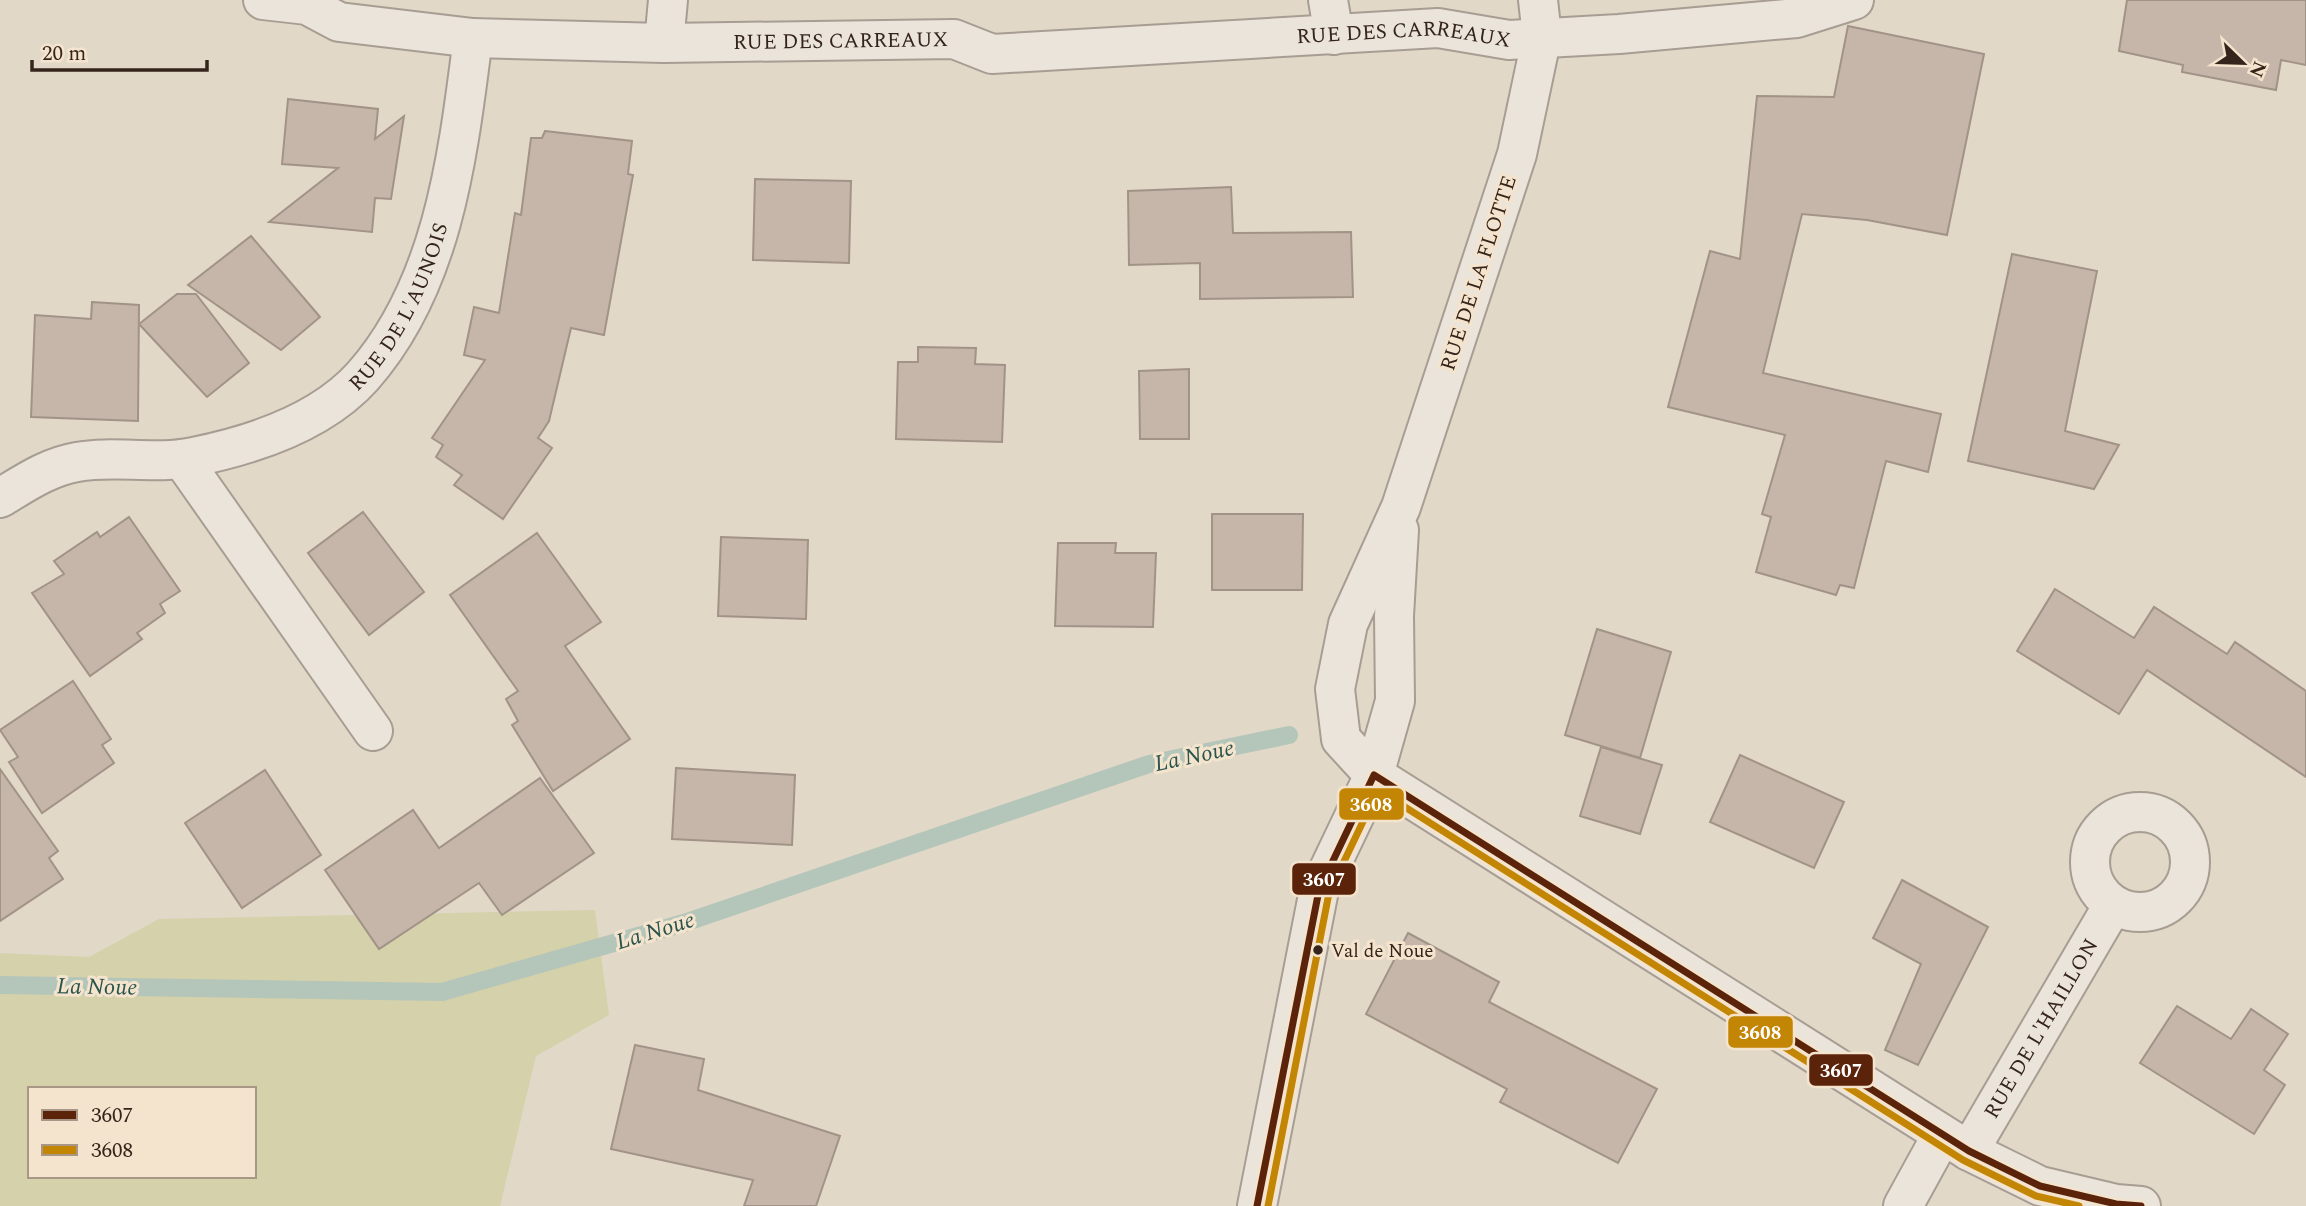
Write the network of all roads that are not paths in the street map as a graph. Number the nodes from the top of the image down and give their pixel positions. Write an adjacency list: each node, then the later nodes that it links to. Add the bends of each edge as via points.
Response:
1 (263, 0): 6 (street, RUE DES CARREAUX, via 307,5 339,22)
2 (668, 0): 7 (street)
3 (1854, 0): 5 (street, RUE DES CARREAUX, via 1797,18 1619,34)
4 (1331, 17): 5 (street, RUE DES CARREAUX, via 1509,40); 7 (street, RUE DES CARREAUX, via 992,54 954,39)
5 (1540, 18): 10 (street, RUE DE LA FLOTTE, via 1517,154)
6 (473, 38): 7 (street, RUE DES CARREAUX); 8 (street, RUE DE L'AUNOIS, via 446,205 428,260 385,347 362,377 304,420 229,450)
7 (664, 43)
8 (182, 459): 9 (street, RUE DE L'AUNOIS, via 77,462); 11 (street)
9 (2, 491)
10 (1401, 507): 12 (street, RUE DE LA FLOTTE, via 1394,616 1395,701); 12 (street, RUE DE LA FLOTTE, via 1348,624 1335,689 1341,739)
11 (373, 731)
12 (1374, 775): 14 (street); 15 (street, RUE DE LA FLOTTE, via 1319,890)
13 (2113, 905): 14 (street, RUE DE L'HAILLON)
14 (1955, 1143): 16 (street, RUE DE L'HAILLON); 17 (street, via 2040,1186)
15 (1257, 1206)
16 (1903, 1206)
17 (2141, 1206)

